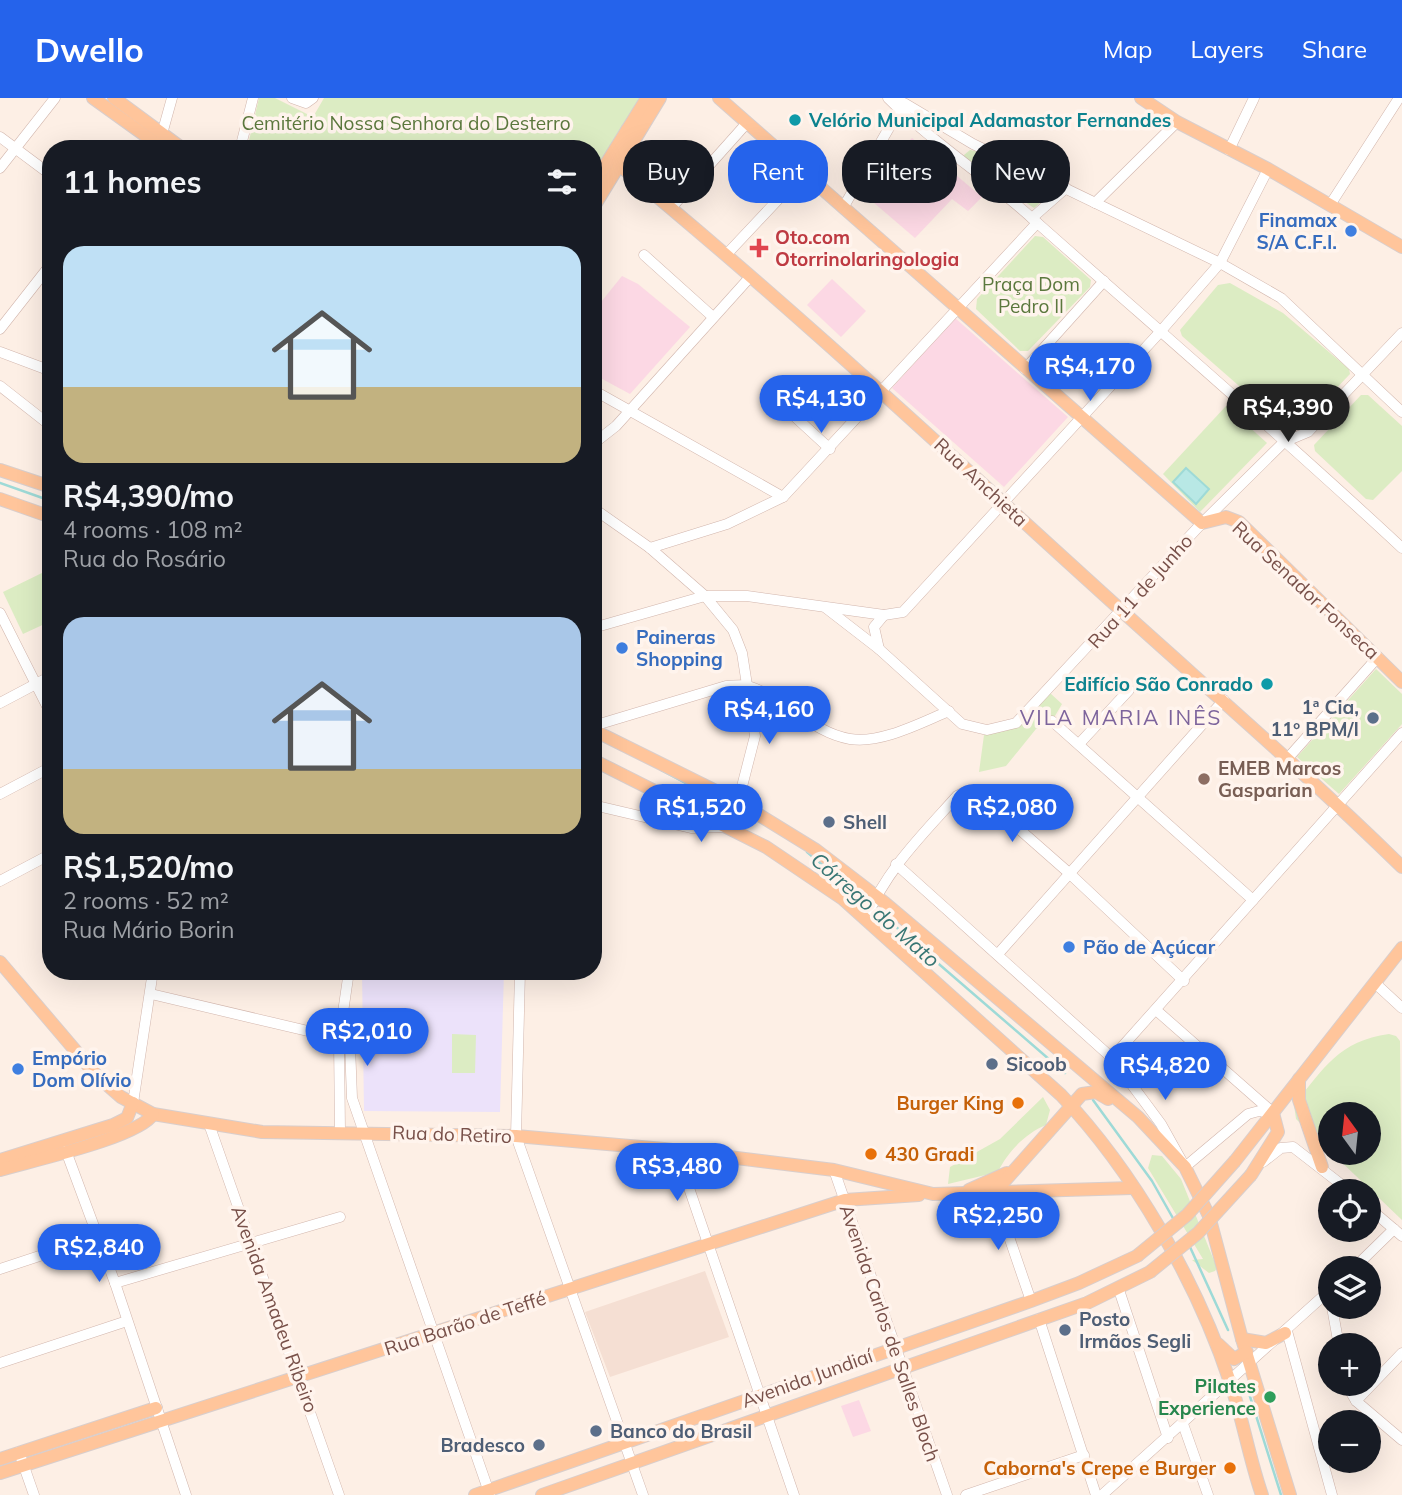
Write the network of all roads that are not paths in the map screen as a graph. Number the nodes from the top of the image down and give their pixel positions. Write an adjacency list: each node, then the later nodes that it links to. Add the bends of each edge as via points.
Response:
1 (55, 98): 27 (street)
2 (93, 98): 21 (main road)
3 (114, 98): 19 (main road)
4 (172, 98): 19 (street)
5 (313, 98): 14 (street)
6 (648, 98): 18 (main road)
7 (660, 98): 30 (main road)
8 (719, 98): 17 (main road)
9 (1141, 98): 16 (main road)
10 (1254, 98): 28 (street)
11 (1399, 98): 41 (street)
12 (888, 99): 15 (street)
13 (255, 101): 23 (street)
14 (296, 101)
15 (903, 104): 25 (street); 29 (street); 43 (street)
16 (1177, 122): 28 (main road); 40 (street)
17 (746, 124): 24 (main road); 42 (street)
18 (627, 130): 30 (main road, via 617,158); 34 (main road)
19 (162, 134): 22 (main road)
20 (0, 137): 27 (street)
21 (151, 140)
22 (170, 140)
23 (243, 140)
24 (765, 140)
25 (971, 143)
26 (971, 145): 29 (street, via 964,147)
27 (16, 148): 31 (street); 32 (street)
28 (1229, 150): 33 (main road)
29 (958, 160): 44 (street)
30 (619, 165): 36 (main road); 42 (main road, Rua Anchieta)
31 (0, 168)
32 (42, 168)
33 (1269, 169): 41 (main road); 48 (street)
34 (602, 170)
35 (1070, 190): 40 (street)
36 (602, 193)
37 (828, 195): 43 (main road)
38 (774, 203): 46 (street)
39 (1051, 203): 44 (street)
40 (1095, 203): 48 (street)
41 (1330, 205): 45 (main road)
42 (671, 208): 46 (main road, Rua Anchieta)
43 (843, 208): 52 (main road)
44 (1035, 220): 51 (street); 52 (street)
45 (1402, 247)
46 (726, 254): 50 (main road, Rua Anchieta)
47 (644, 255): 53 (street)
48 (1220, 262): 55 (street); 60 (street, via 1281,298)
49 (42, 275): 54 (street)
50 (751, 276): 53 (street); 64 (main road, Rua Anchieta)
51 (1104, 281): 55 (street); 59 (street)
52 (955, 309): 59 (main road); 64 (street)
53 (713, 317): 67 (street)
54 (0, 329)
55 (1160, 332): 69 (street); 73 (street)
56 (1402, 333): 60 (street)
57 (0, 352): 58 (street)
58 (42, 368)
59 (1025, 369): 69 (main road)
60 (1363, 376): 62 (street); 65 (street)
61 (0, 386): 70 (street)
62 (1374, 386): 65 (street); 68 (street)
63 (767, 391): 74 (street)
64 (880, 391): 74 (street); 80 (main road, Rua Anchieta)
65 (1348, 391): 71 (street)
66 (602, 395): 67 (street)
67 (627, 410): 72 (street); 78 (street)
68 (1402, 412)
69 (1081, 416): 80 (street); 83 (main road)
70 (42, 419)
71 (1308, 432): 73 (street); 75 (street, via 1302,450)
72 (602, 437)
73 (1284, 442): 75 (street); 83 (street, Rua 11 de Junho)
74 (830, 449): 78 (street)
75 (1306, 458): 85 (street)
76 (0, 470): 77 (main road)
77 (42, 484)
78 (783, 497): 84 (street, via 727,524)
79 (0, 499): 81 (main road)
80 (1003, 502): 88 (main road, Rua Anchieta); 90 (street, via 913,605)
81 (42, 514)
82 (602, 514): 84 (street)
83 (1202, 523): 88 (street, Rua 11 de Junho); 93 (main road, Rua Senador Fonseca, via 1226,517 1239,522)
84 (650, 548): 86 (street)
85 (1402, 548)
86 (705, 596): 87 (street, via 747,596); 91 (street); 97 (street, via 733,630)
87 (825, 608): 90 (street); 92 (street, Rua 11 de Junho)
88 (1122, 611): 100 (main road, Rua Anchieta); 102 (street, Rua 11 de Junho, via 1016,723 974,730)
89 (0, 613): 96 (street)
90 (884, 615): 92 (street, via 874,628)
91 (602, 625)
92 (879, 649): 102 (street, Rua 11 de Junho)
93 (1378, 657): 95 (main road, Rua Senador Fonseca); 108 (street)
94 (42, 681): 96 (street)
95 (1402, 682)
96 (36, 684): 99 (street); 101 (street)
97 (747, 686): 102 (street, via 849,739 889,733); 104 (street, via 694,693); 113 (street, via 755,736)
98 (1129, 690): 107 (street)
99 (42, 696)
100 (1224, 700): 108 (main road, Rua Anchieta); 112 (street)
101 (0, 703)
102 (948, 711)
103 (1052, 721): 107 (street)
104 (602, 725)
105 (602, 733): 113 (main road)
106 (1402, 733): 114 (street)
107 (1079, 744): 112 (street)
108 (1288, 758): 114 (main road, Rua Anchieta)
109 (602, 764): 116 (main road)
110 (42, 772): 111 (street)
111 (0, 794)
112 (1138, 797): 122 (street); 125 (street)
113 (737, 802): 124 (main road, via 779,825)
114 (1338, 804): 121 (main road, Rua Anchieta); 125 (street)
115 (602, 806): 117 (street)
116 (686, 806): 117 (street); 118 (main road)
117 (675, 826): 118 (street)
118 (728, 827): 126 (main road)
119 (42, 859): 123 (street)
120 (896, 864): 122 (street, via 957,796 967,791 978,793); 124 (street); 128 (street)
121 (1402, 867)
122 (1069, 873): 128 (street); 133 (street)
123 (0, 881)
124 (874, 897): 126 (street); 145 (main road)
125 (1253, 900): 133 (street)
126 (868, 914): 142 (main road)
127 (1402, 948): 134 (main road)
128 (998, 954): 139 (street)
129 (0, 962): 141 (main road, Rua do Retiro, via 81,1061)
130 (152, 980): 135 (street)
131 (348, 980): 138 (street)
132 (520, 980): 149 (street)
133 (1184, 981): 137 (street)
134 (1376, 984): 136 (street); 140 (main road)
135 (151, 994): 138 (street); 141 (street)
136 (1402, 1008)
137 (1156, 1010): 139 (street); 143 (street)
138 (339, 1040): 147 (street); 148 (street, via 350,1045 352,1098)
139 (1112, 1058): 153 (street, via 1161,1124)
140 (1299, 1078): 143 (main road); 154 (main road, via 1299,1100)
141 (133, 1104): 144 (main road, Rua do Retiro); 150 (main road, via 127,1118)
142 (1071, 1105): 145 (main road, via 1082,1094 1096,1092); 157 (main road); 160 (main road)
143 (1273, 1113): 153 (street, via 1248,1114); 158 (main road, Avenida Jundiaí, via 1278,1132); 177 (main road, Avenida Jundiaí, bridge, via 1187,1215 1137,1256)
144 (153, 1114): 146 (main road, Rua do Retiro); 150 (main road, via 140,1127)
145 (1138, 1117): 153 (main road)
146 (209, 1125): 147 (main road, Rua do Retiro, via 262,1132); 170 (street, Avenida Amadeu Ribeiro)
147 (340, 1132): 148 (main road, Rua do Retiro)
148 (365, 1132): 149 (main road, Rua do Retiro); 182 (street)
149 (516, 1136): 151 (main road, Rua do Retiro); 175 (street)
150 (69, 1145): 152 (main road); 155 (main road); 169 (street)
151 (677, 1150): 156 (main road, Rua do Retiro); 171 (street)
152 (0, 1160)
153 (1185, 1167): 185 (main road, via 1209,1216)
154 (1322, 1167): 158 (street, via 1293,1147 1275,1151); 159 (street)
155 (0, 1170)
156 (834, 1170): 164 (main road, Rua do Retiro); 165 (street, Avenida Carlos de Salles Bloch)
157 (1012, 1170): 161 (main road, Rua do Retiro); 162 (main road); 163 (main road)
158 (1254, 1171): 176 (main road, Avenida Jundiaí, bridge, via 1198,1233 1150,1272)
159 (1336, 1179)
160 (1132, 1188): 162 (main road, Rua do Retiro); 183 (main road, via 1185,1275)
161 (966, 1192): 163 (main road, Rua do Retiro); 164 (main road, Rua do Retiro)
162 (1019, 1192): 163 (main road, Rua do Retiro)
163 (994, 1193): 177 (street)
164 (933, 1194): 165 (main road, Rua Barão de Teffé)
165 (845, 1200): 171 (main road, Rua Barão de Teffé); 184 (street, Avenida Carlos de Salles Bloch)
166 (340, 1217): 170 (street)
167 (1381, 1218): 168 (street)
168 (1398, 1233): 172 (street)
169 (97, 1237): 173 (street); 174 (street)
170 (252, 1243): 174 (street); 189 (street, Avenida Amadeu Ribeiro)
171 (707, 1245): 175 (main road, Rua Barão de Teffé); 191 (street)
172 (1369, 1256)
173 (0, 1269)
174 (115, 1283): 180 (street)
175 (571, 1288): 182 (main road, Rua Barão de Teffé); 202 (street)
176 (1119, 1290): 179 (main road, Avenida Jundiaí); 200 (street)
177 (1031, 1301): 184 (main road, Avenida Jundiaí)
178 (1318, 1303): 181 (street)
179 (1039, 1320): 188 (main road, Avenida Jundiaí); 204 (street)
180 (127, 1321): 187 (street); 194 (street)
181 (1286, 1332): 185 (street); 185 (main road); 224 (street)
182 (435, 1333): 189 (main road, Rua Barão de Teffé); 209 (street)
183 (1213, 1339): 185 (main road, via 1234,1359); 190 (main road)
184 (894, 1347): 188 (street, Avenida Carlos de Salles Bloch); 191 (main road, Avenida Jundiaí)
185 (1246, 1352): 190 (street); 223 (main road)
186 (1402, 1353): 193 (street)
187 (0, 1363)
188 (901, 1368): 196 (main road, Avenida Jundiaí); 217 (street, Avenida Carlos de Salles Bloch)
189 (300, 1377): 197 (main road, Rua Barão de Teffé); 212 (street, Avenida Amadeu Ribeiro)
190 (1230, 1382): 198 (street); 222 (main road)
191 (759, 1395): 196 (street); 202 (main road, Avenida Jundiaí)
192 (1353, 1396): 193 (street)
193 (1356, 1401): 201 (street)
194 (156, 1408): 195 (main road); 197 (street)
195 (143, 1412): 199 (main road); 203 (main road)
196 (765, 1416): 206 (main road, Avenida Jundiaí); 216 (street)
197 (161, 1421): 199 (main road, Rua Barão de Teffé); 211 (street)
198 (1183, 1424): 200 (street); 221 (street)
199 (136, 1429): 207 (main road, Rua Barão de Teffé)
200 (1168, 1438): 220 (street)
201 (1402, 1440)
202 (624, 1442): 206 (street); 209 (main road, Avenida Jundiaí)
203 (19, 1452): 205 (main road); 207 (street)
204 (1084, 1455): 218 (street); 219 (street)
205 (0, 1459)
206 (632, 1464): 214 (main road, Avenida Jundiaí); 215 (street)
207 (24, 1466): 208 (main road, Rua Barão de Teffé); 210 (street)
208 (0, 1473)
209 (489, 1493): 213 (main road, Avenida Jundiaí)
210 (34, 1495)
211 (186, 1495)
212 (339, 1495)
213 (475, 1495)
214 (542, 1495)
215 (643, 1495)
216 (794, 1495)
217 (947, 1495)
218 (966, 1495)
219 (1096, 1495)
220 (1102, 1495)
221 (1208, 1495)
222 (1262, 1495)
223 (1290, 1495)
224 (1332, 1495)

